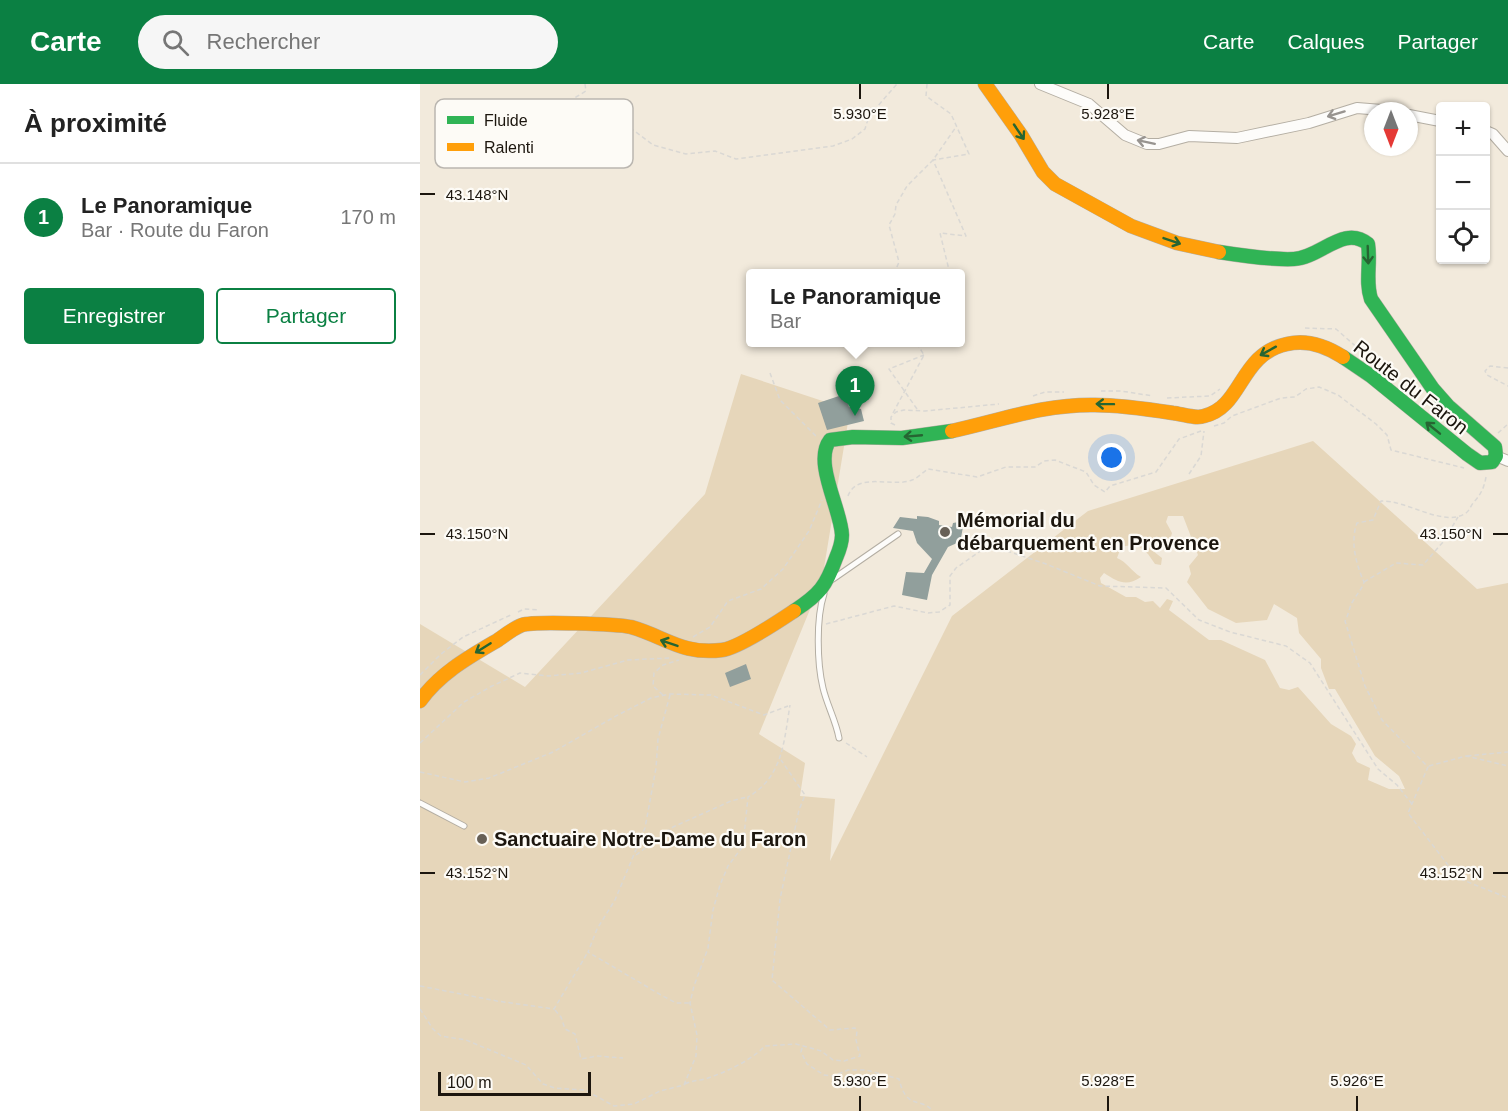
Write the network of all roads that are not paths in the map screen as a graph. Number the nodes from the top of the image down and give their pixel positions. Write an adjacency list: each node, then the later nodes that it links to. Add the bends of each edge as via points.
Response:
1 (985, 84): 8 (street, Route du Faron, one-way to 8, via 1055,184 1131,226 1188,246 1278,259 1296,259 1337,241 1360,238 1368,244 1367,287 1371,299 1433,389 1495,447)
2 (1040, 84): 3 (street, one-way to 2, via 1237,138 1189,136 1147,144 1125,135 1089,104)
3 (1364, 109)
4 (1418, 117): 5 (street)
5 (1436, 120)
6 (1490, 133): 7 (street)
7 (1508, 152)
8 (1493, 461): 10 (street, Route du Faron, one-way to 10, via 1439,433 1382,384 1327,348 1310,342 1284,343 1259,356 1229,402 1203,417 1109,403 1084,404 1035,409 930,435 839,437 828,443 824,466 842,535)
9 (898, 534): 10 (lane)
10 (827, 583): 11 (street, one-way to 11, via 808,602 726,650 703,652 673,645 630,627 522,625 457,665 430,686); 12 (lane, via 819,607 822,687)
11 (420, 701)
12 (839, 738)
13 (420, 803): 14 (lane)
14 (464, 826)

